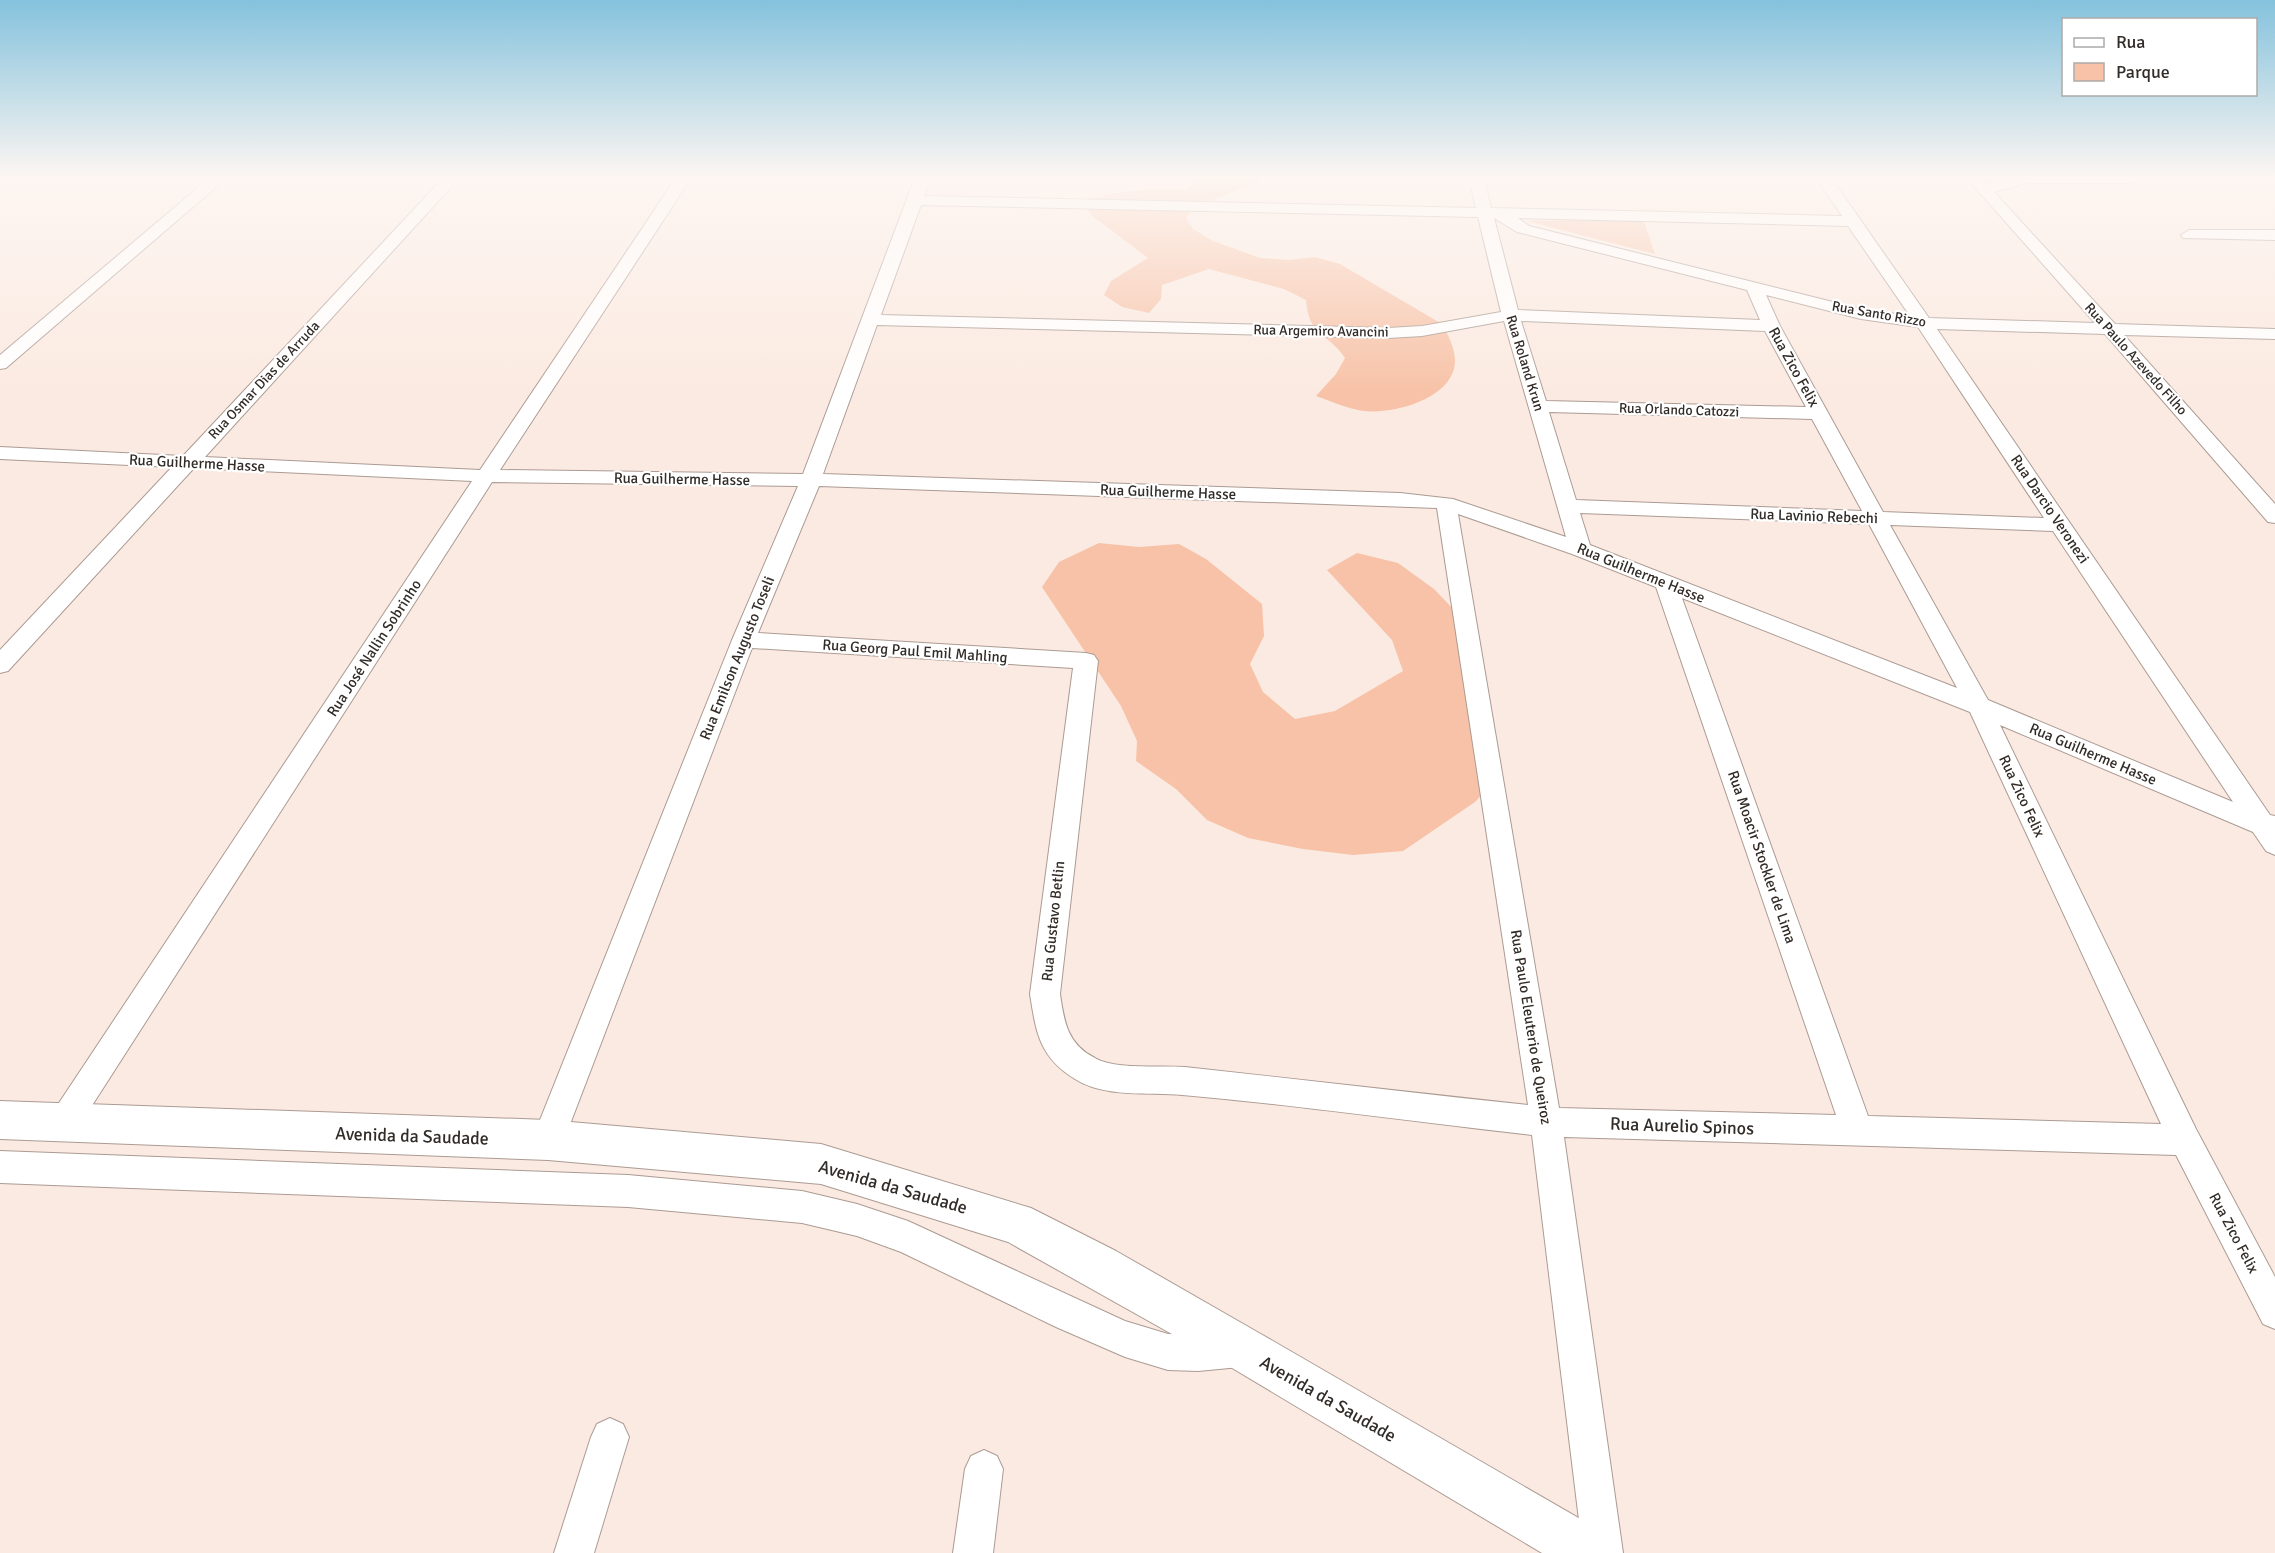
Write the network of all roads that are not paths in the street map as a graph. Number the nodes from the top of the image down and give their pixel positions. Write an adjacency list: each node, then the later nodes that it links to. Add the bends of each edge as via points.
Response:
1 (138, 247): 16 (street)
2 (388, 247): 20 (street, Rua Osmar Dias de Arruda)
3 (638, 247): 21 (street, Rua José Nallin Sobrinho)
4 (897, 247): 11 (street, Rua Emilson Augusto Toseli)
5 (1498, 247): 10 (street, Rua Roland Krun)
6 (1596, 247): 9 (street, Rua Santo Rizzo)
7 (1871, 247): 12 (street, Rua Darcio Veronezi)
8 (2036, 247): 14 (street, Rua Paulo Azevedo Filho)
9 (1754, 287): 12 (street, Rua Santo Rizzo, via 1861,314); 13 (street, Rua Zico Felix)
10 (1510, 315): 11 (street, Rua Argemiro Avancini, via 1388,333); 13 (street, Rua Argemiro Avancini); 17 (street, Rua Roland Krun)
11 (869, 320): 22 (street, Rua Emilson Augusto Toseli)
12 (1924, 323): 14 (street, Rua Santo Rizzo); 27 (street, Rua Darcio Veronezi)
13 (1771, 326): 18 (street, Rua Zico Felix)
14 (2110, 329): 15 (street, Rua Santo Rizzo); 25 (street, Rua Paulo Azevedo Filho)
15 (2275, 334)
16 (0, 364)
17 (1538, 406): 18 (street, Rua Orlando Catozzi); 24 (street, Rua Roland Krun)
18 (1819, 414): 26 (street, Rua Zico Felix)
19 (0, 453): 20 (street, Rua Guilherme Hasse)
20 (186, 463): 21 (street, Rua Guilherme Hasse); 32 (street, Rua Osmar Dias de Arruda)
21 (486, 476): 22 (street, Rua Guilherme Hasse); 38 (street, Rua José Nallin Sobrinho)
22 (811, 480): 23 (street, Rua Guilherme Hasse); 30 (street, Rua Emilson Augusto Toseli)
23 (1446, 503): 28 (street, Rua Guilherme Hasse); 39 (street, Rua Paulo Eleuterio de Queiroz)
24 (1568, 506): 26 (street, Rua Lavinio Rebechi); 28 (street, Rua Roland Krun)
25 (2275, 517)
26 (1878, 519): 27 (street, Rua Lavinio Rebechi); 33 (street, Rua Zico Felix)
27 (2061, 525): 34 (street, Rua Darcio Veronezi)
28 (1580, 549): 29 (street, Rua Guilherme Hasse)
29 (1666, 584): 33 (street, Rua Guilherme Hasse); 40 (street, Rua Moacir Stockler de Lima)
30 (744, 640): 31 (street, Rua Georg Paul Emil Mahling); 41 (street, Rua Emilson Augusto Toseli)
31 (1086, 661): 36 (street, Rua Gustavo Betlin, via 1050,937 1045,994 1051,1034 1086,1070 1112,1077)
32 (0, 665)
33 (1979, 706): 34 (street, Rua Guilherme Hasse); 42 (street, Rua Zico Felix)
34 (2269, 826): 35 (street, Rua Darcio Veronezi)
35 (2275, 844)
36 (1182, 1082): 39 (street, Rua Aurelio Spinos)
37 (0, 1120): 38 (street, Avenida da Saudade)
38 (64, 1122): 41 (street, Avenida da Saudade)
39 (1546, 1122): 40 (street, Rua Aurelio Spinos); 51 (street, Rua Paulo Eleuterio de Queiroz)
40 (1858, 1131): 42 (street, Rua Aurelio Spinos)
41 (548, 1140): 45 (street, Avenida da Saudade, via 821,1164 923,1194 1016,1223)
42 (2185, 1140): 44 (street, Rua Zico Felix)
43 (0, 1167): 45 (street, via 628,1191 802,1207 908,1238 1125,1339 1168,1352)
44 (2275, 1312)
45 (1243, 1349): 50 (street, Avenida da Saudade)
46 (610, 1437): 48 (street)
47 (984, 1469): 49 (street)
48 (574, 1553)
49 (973, 1553)
50 (1590, 1553)
51 (1603, 1553)

